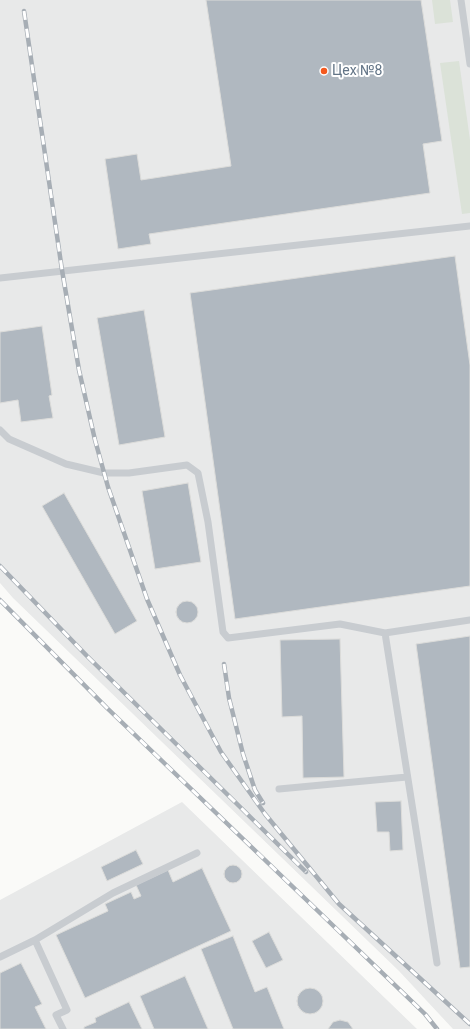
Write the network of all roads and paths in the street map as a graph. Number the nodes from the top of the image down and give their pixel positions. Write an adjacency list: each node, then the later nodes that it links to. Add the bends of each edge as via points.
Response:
1 (461, 0): 2 (lane)
2 (470, 64)
3 (470, 226): 4 (lane)
4 (0, 278)
5 (0, 430): 7 (lane, via 9,439 66,464 104,473 129,474 187,465 198,473 208,522 223,632 228,638 340,624)
6 (470, 620): 7 (lane)
7 (385, 634): 8 (lane)
8 (407, 777): 9 (lane); 13 (lane)
9 (279, 789)
10 (197, 852): 11 (lane, via 113,893)
11 (35, 940): 12 (lane); 14 (lane, via 67,1010 56,1015)
12 (0, 957)
13 (437, 963)
14 (63, 1029)

